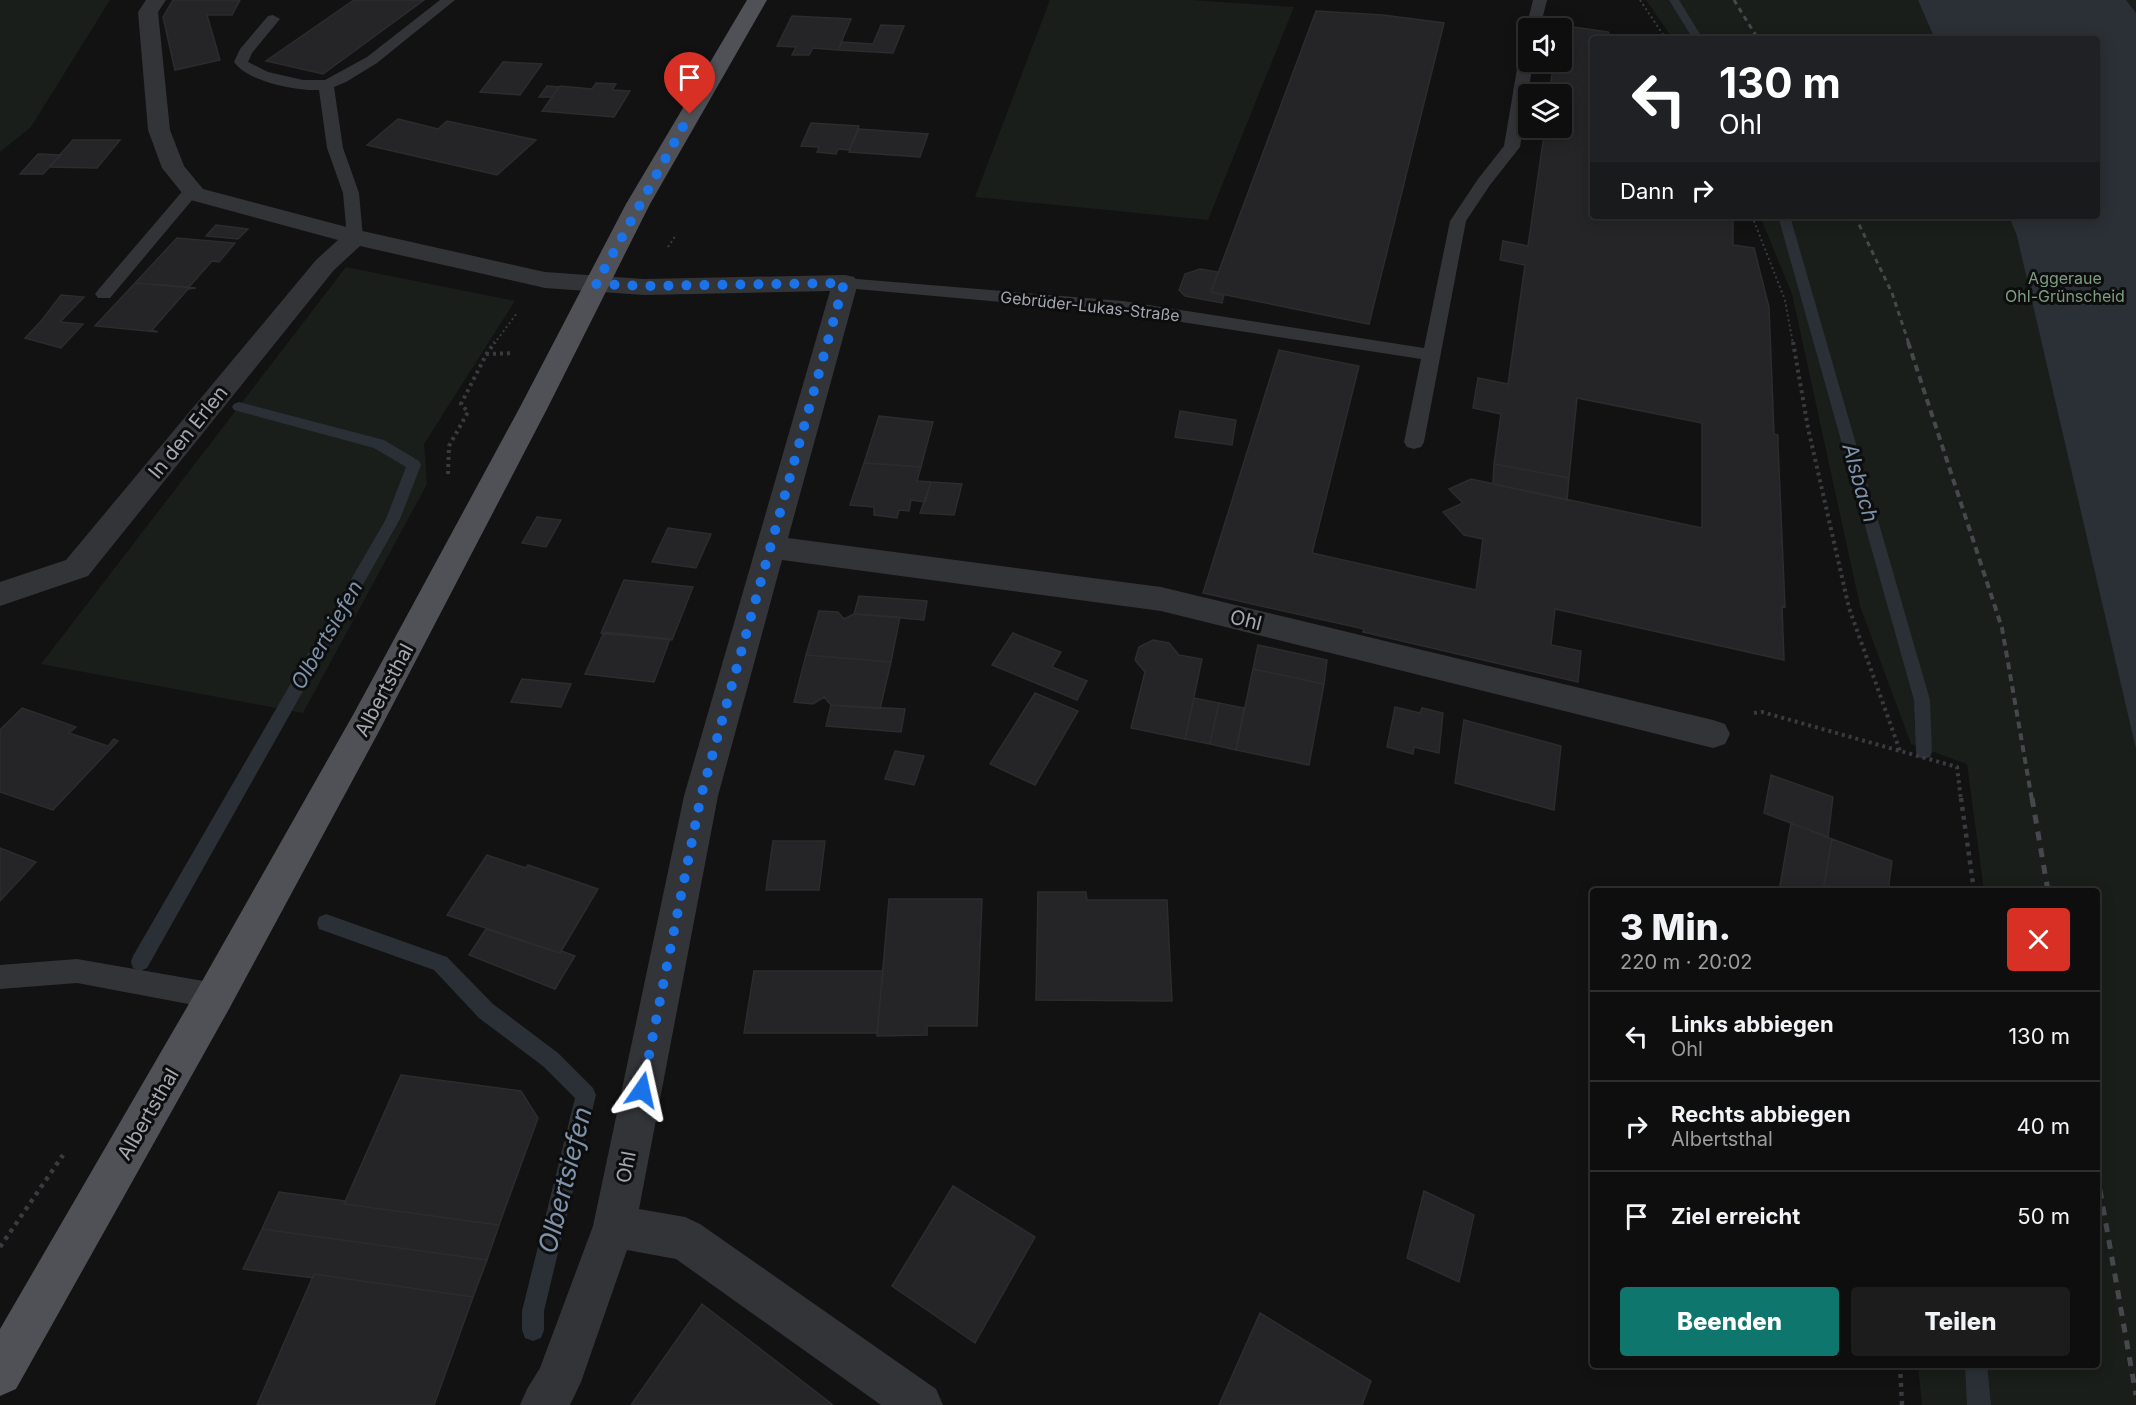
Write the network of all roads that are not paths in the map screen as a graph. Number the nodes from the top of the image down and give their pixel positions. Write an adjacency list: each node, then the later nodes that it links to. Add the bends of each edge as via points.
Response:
1 (156, 0): 9 (street, via 148,12 159,130 173,168)
2 (448, 0): 8 (lane, via 351,74)
3 (757, 0): 12 (main road, Albertsthal, via 648,186)
4 (1540, 0): 5 (lane)
5 (1536, 18)
6 (273, 19): 8 (lane, via 245,52 242,62 246,68 301,85)
7 (1524, 72): 14 (lane, via 1512,147 1458,221)
8 (326, 85): 10 (lane, via 335,148 351,193)
9 (192, 190): 10 (street, via 195,194); 13 (lane)
10 (355, 237): 12 (street, via 545,280); 17 (street, In den Erlen, via 325,265 77,568)
11 (844, 283): 12 (street); 14 (lane, Gebrüder-Lukas-Straße, via 1123,307); 16 (street, Ohl)
12 (596, 284): 20 (main road, Albertsthal, via 365,725)
13 (104, 294)
14 (1432, 355): 15 (lane)
15 (1414, 442)
16 (771, 547): 18 (street, Ohl, via 1161,599); 21 (street, Ohl, via 701,796)
17 (0, 594)
18 (1713, 734)
19 (0, 977): 20 (lane, via 77,970)
20 (215, 996): 22 (main road, Albertsthal)
21 (614, 1226): 23 (street, Ohl, via 558,1382); 24 (street, via 685,1239)
22 (0, 1373)
23 (543, 1405)
24 (920, 1405)

